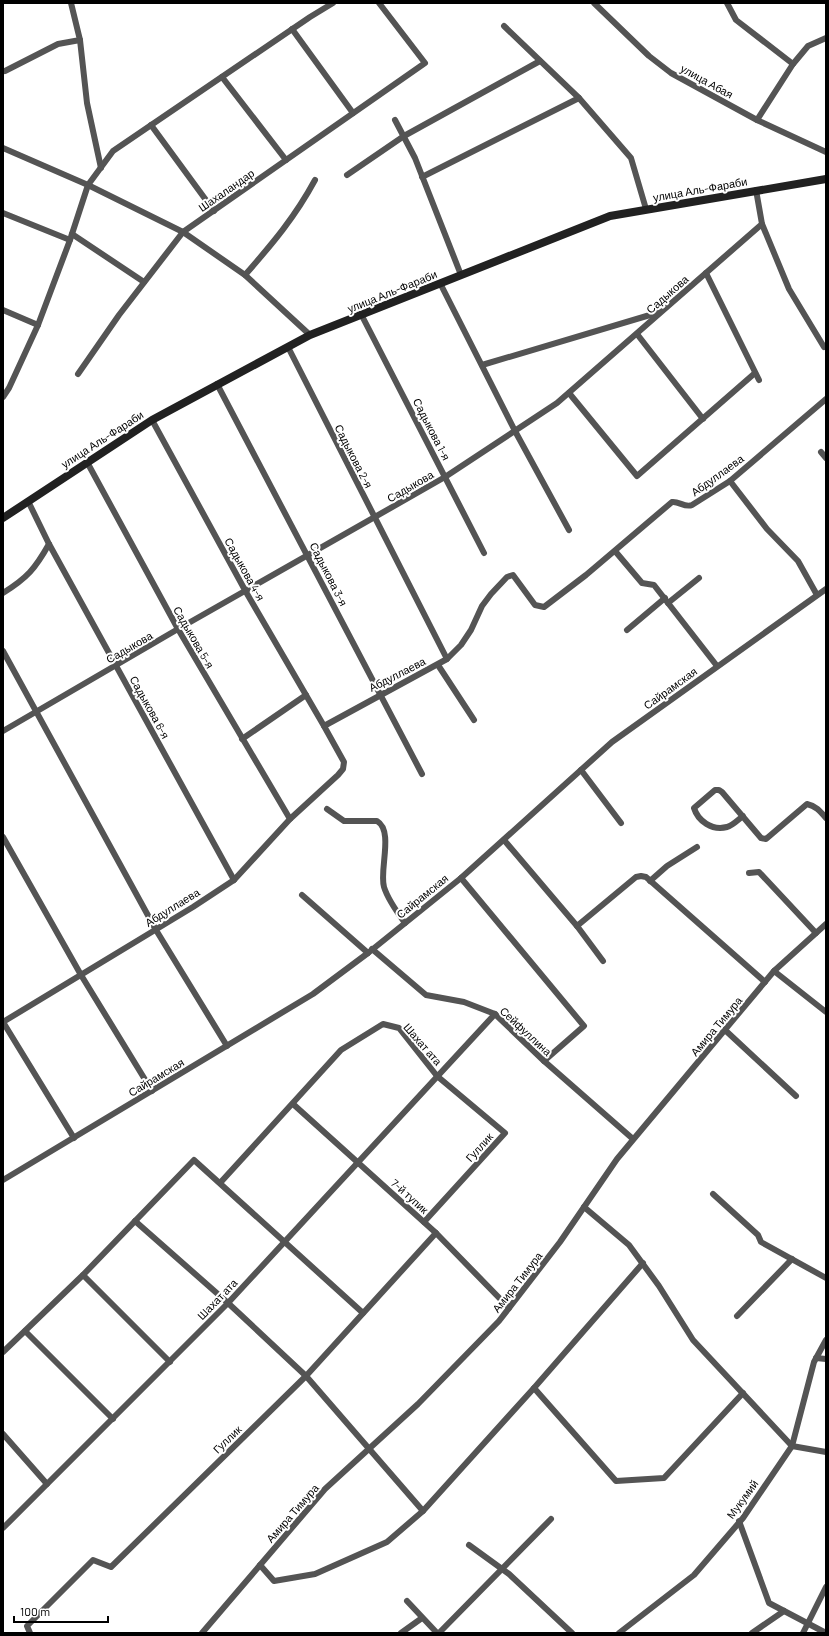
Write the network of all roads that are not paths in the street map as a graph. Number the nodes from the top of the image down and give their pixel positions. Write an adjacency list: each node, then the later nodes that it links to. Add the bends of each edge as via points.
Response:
1 (71, 3): 10 (street)
2 (333, 3): 8 (street)
3 (379, 3): 16 (street, Шахаландар, via 425,63)
4 (594, 3): 18 (street, улица Абая, via 671,73)
5 (727, 3): 6 (street)
6 (730, 6): 12 (street, via 736,20)
7 (504, 26): 11 (street)
8 (292, 29): 14 (street); 16 (street)
9 (826, 38): 12 (street, via 808,46)
10 (80, 40): 13 (street, via 58,44); 24 (street, via 87,103)
11 (540, 61): 15 (street); 20 (street)
12 (793, 64): 18 (street)
13 (5, 71)
14 (222, 76): 19 (street); 23 (street)
15 (579, 98): 26 (street); 31 (street, via 631,158)
16 (353, 114): 23 (street, Шахаландар)
17 (395, 120): 20 (street)
18 (757, 120): 22 (street, улица Абая)
19 (151, 125): 24 (street, via 113,151); 32 (street)
20 (404, 136): 25 (street); 26 (street)
21 (3, 148): 29 (street)
22 (826, 152)
23 (286, 160): 32 (street, Шахаландар)
24 (101, 168): 29 (street)
25 (348, 176)
26 (422, 177): 39 (street)
27 (826, 179): 30 (main road, улица Аль-Фараби)
28 (315, 180): 38 (street, via 283,231)
29 (88, 185): 35 (street); 36 (street)
30 (756, 190): 31 (main road, улица Аль-Фараби); 34 (street)
31 (646, 209): 39 (main road, улица Аль-Фараби, via 610,216)
32 (214, 211): 35 (street, Шахаландар)
33 (3, 213): 36 (street)
34 (762, 224): 37 (street, Садыкова); 49 (street, via 789,289)
35 (183, 232): 38 (street); 40 (street, Шахаландар)
36 (72, 237): 40 (street); 45 (street)
37 (706, 273): 43 (street, Садыкова); 51 (street)
38 (245, 275): 47 (street)
39 (461, 275): 41 (main road, улица Аль-Фараби)
40 (144, 282): 52 (street, Шахаландар)
41 (440, 283): 44 (main road, улица Аль-Фараби); 50 (street)
42 (3, 310): 45 (street)
43 (662, 312): 46 (street, Садыкова); 50 (street)
44 (361, 314): 47 (main road, улица Аль-Фараби); 65 (street, Садыкова 1-я)
45 (38, 325): 55 (street)
46 (637, 334): 56 (street, Садыкова); 59 (street)
47 (310, 335): 48 (main road, улица Аль-Фараби)
48 (288, 347): 54 (main road, улица Аль-Фараби); 69 (street, Садыкова 2-я)
49 (824, 347)
50 (482, 364): 61 (street)
51 (755, 373): 53 (street); 59 (street)
52 (78, 374)
53 (759, 380)
54 (217, 384): 60 (main road, улица Аль-Фараби); 74 (street, Садыкова 3-я)
55 (6, 387): 57 (street)
56 (569, 393): 59 (street, via 637,476); 61 (street, Садыкова)
57 (3, 397)
58 (826, 399): 66 (street, Абдуллаева)
59 (703, 419)
60 (152, 420): 64 (main road, улица Аль-Фараби); 77 (street, Садыкова 4-я)
61 (515, 430): 65 (street, Садыкова); 70 (street)
62 (821, 452): 63 (street)
63 (826, 458)
64 (87, 462): 67 (main road, улица Аль-Фараби); 81 (street, Садыкова 5-я)
65 (445, 477): 69 (street, Садыкова); 73 (street, Садыкова 1-я)
66 (730, 480): 72 (street, Абдуллаева, via 692,506 672,502); 79 (street, via 767,529 798,561)
67 (28, 501): 68 (main road, улица Аль-Фараби); 71 (street, Садыкова 6-я)
68 (3, 518)
69 (374, 519): 74 (street, Садыкова); 84 (street, Садыкова 2-я)
70 (569, 530)
71 (49, 544): 78 (street, via 29,574); 86 (street, Садыкова 6-я)
72 (615, 551): 80 (street, via 642,583 654,585); 84 (street, Абдуллаева, via 544,608 535,605 513,575 507,576 482,606 461,645)
73 (484, 552)
74 (308, 556): 77 (street, Садыкова); 89 (street, Садыкова 3-я)
75 (699, 578): 80 (street)
76 (826, 589): 79 (street, Сайрамская)
77 (246, 592): 81 (street, Садыкова); 88 (street, Садыкова 4-я)
78 (3, 593)
79 (817, 595): 87 (street, Сайрамская)
80 (666, 601): 82 (street); 87 (street)
81 (178, 629): 86 (street, Садыкова); 94 (street, Садыкова 5-я)
82 (627, 630)
83 (3, 650): 90 (street)
84 (447, 659): 85 (street, Абдуллаева)
85 (438, 665): 89 (street, Абдуллаева); 91 (street)
86 (116, 666): 90 (street, Садыкова); 107 (street, Садыкова 6-я)
87 (717, 666): 95 (street, Сайрамская, via 612,742)
88 (306, 695): 92 (street, Садыкова 4-я); 94 (street)
89 (379, 695): 92 (street, Абдуллаева); 96 (street, Садыкова 3-я)
90 (37, 712): 93 (street, Садыкова); 113 (street)
91 (474, 720)
92 (324, 726): 100 (street, Абдуллаева, via 344,762 343,769)
93 (3, 731)
94 (242, 739): 100 (street, Садыкова 5-я)
95 (581, 770): 101 (street); 103 (street, Сайрамская)
96 (422, 774)
97 (327, 809): 110 (street, via 344,821 377,821 381,824 385,833 384,886)
98 (743, 816): 98 (street, via 719,790 715,790 694,808 710,827 727,827); 99 (street, via 763,839 807,804 813,805)
99 (826, 818)
100 (290, 819): 107 (street, Абдуллаева)
101 (621, 823)
102 (3, 837): 118 (street)
103 (504, 840): 106 (street, Сайрамская); 112 (street)
104 (698, 847): 108 (street, via 667,866)
105 (748, 873): 114 (street, via 759,872)
106 (461, 878): 110 (street, Сайрамская); 125 (street, via 584,1026)
107 (234, 880): 113 (street, Абдуллаева)
108 (650, 881): 112 (street, via 646,877 636,877); 119 (street)
109 (302, 895): 115 (street, Сейфуллина)
110 (405, 923): 115 (street, Сайрамская)
111 (826, 924): 114 (street, Амира Тимура)
112 (577, 926): 116 (street)
113 (156, 930): 118 (street, Абдуллаева); 124 (street)
114 (816, 933): 117 (street, Амира Тимура)
115 (370, 951): 121 (street, Сейфуллина, via 426,995 464,1002); 124 (street, Сайрамская, via 313,994)
116 (603, 961)
117 (774, 971): 119 (street, Амира Тимура); 120 (street)
118 (81, 975): 122 (street, Абдуллаева); 127 (street)
119 (765, 982): 123 (street, Амира Тимура)
120 (826, 1012)
121 (494, 1014): 125 (street, Сейфуллина); 126 (street, Шахат ата)
122 (3, 1022): 130 (street)
123 (725, 1030): 128 (street); 131 (street, Амира Тимура)
124 (227, 1046): 127 (street, Сайрамская)
125 (544, 1061): 131 (street, Сейфуллина)
126 (437, 1076): 129 (street, Шахат ата, via 400,1028 383,1024 341,1050); 132 (street, Шахат ата); 138 (street, Гуллик, via 505,1133)
127 (152, 1091): 130 (street, Сайрамская)
128 (796, 1096)
129 (293, 1104): 132 (street, 7-й тупик); 134 (street, Шахат ата)
130 (74, 1138): 133 (street, Сайрамская)
131 (633, 1140): 136 (street, Амира Тимура)
132 (358, 1163): 138 (street, 7-й тупик); 140 (street, Шахат ата)
133 (3, 1180)
134 (220, 1183): 137 (street, via 194,1160); 140 (street)
135 (713, 1194): 141 (street, via 758,1235 761,1242)
136 (584, 1207): 142 (street, via 629,1245); 146 (street, Амира Тимура)
137 (135, 1221): 143 (street); 145 (street)
138 (424, 1222): 139 (street, 7-й тупик)
139 (436, 1233): 146 (street, 7-й тупик); 147 (street, Гуллик)
140 (285, 1242): 145 (street, Шахат ата); 147 (street)
141 (792, 1259): 144 (street); 148 (street)
142 (643, 1263): 156 (street); 157 (street, via 693,1340)
143 (83, 1275): 149 (street); 154 (street)
144 (826, 1278)
145 (228, 1303): 154 (street, Шахат ата); 155 (street)
146 (509, 1308): 161 (street, Амира Тимура, via 418,1404)
147 (363, 1313): 155 (street, Гуллик)
148 (737, 1316)
149 (25, 1331): 151 (street); 158 (street)
150 (826, 1340): 152 (street, Мукумий)
151 (3, 1352)
152 (816, 1358): 153 (street); 160 (street, Мукумий)
153 (826, 1358)
154 (170, 1362): 158 (street, Шахат ата)
155 (306, 1376): 161 (street); 176 (street, Гуллик, via 111,1567 93,1560 26,1626)
156 (534, 1388): 157 (street, via 616,1481 664,1478); 164 (street)
157 (743, 1394): 160 (street)
158 (113, 1419): 163 (street, Шахат ата)
159 (3, 1434): 163 (street)
160 (792, 1446): 162 (street); 166 (street, Мукумий)
161 (370, 1449): 164 (street); 169 (street, Амира Тимура, via 325,1489)
162 (826, 1452)
163 (47, 1484): 167 (street, Шахат ата)
164 (423, 1511): 169 (street, via 387,1542 315,1574 274,1581)
165 (551, 1519): 170 (street)
166 (739, 1522): 173 (street, via 768,1603); 181 (street, Мукумий, via 694,1575)
167 (3, 1528)
168 (469, 1545): 170 (street)
169 (260, 1565): 177 (street, Амира Тимура)
170 (502, 1569): 179 (street); 180 (street)
171 (826, 1587): 175 (street)
172 (407, 1602): 174 (street)
173 (784, 1611): 175 (street); 182 (street)
174 (422, 1618): 178 (street); 179 (street)
175 (808, 1623): 183 (street); 184 (street)
176 (30, 1633)
177 (202, 1633)
178 (401, 1633)
179 (438, 1633)
180 (572, 1633)
181 (619, 1633)
182 (752, 1633)
183 (803, 1633)
184 (826, 1633)

